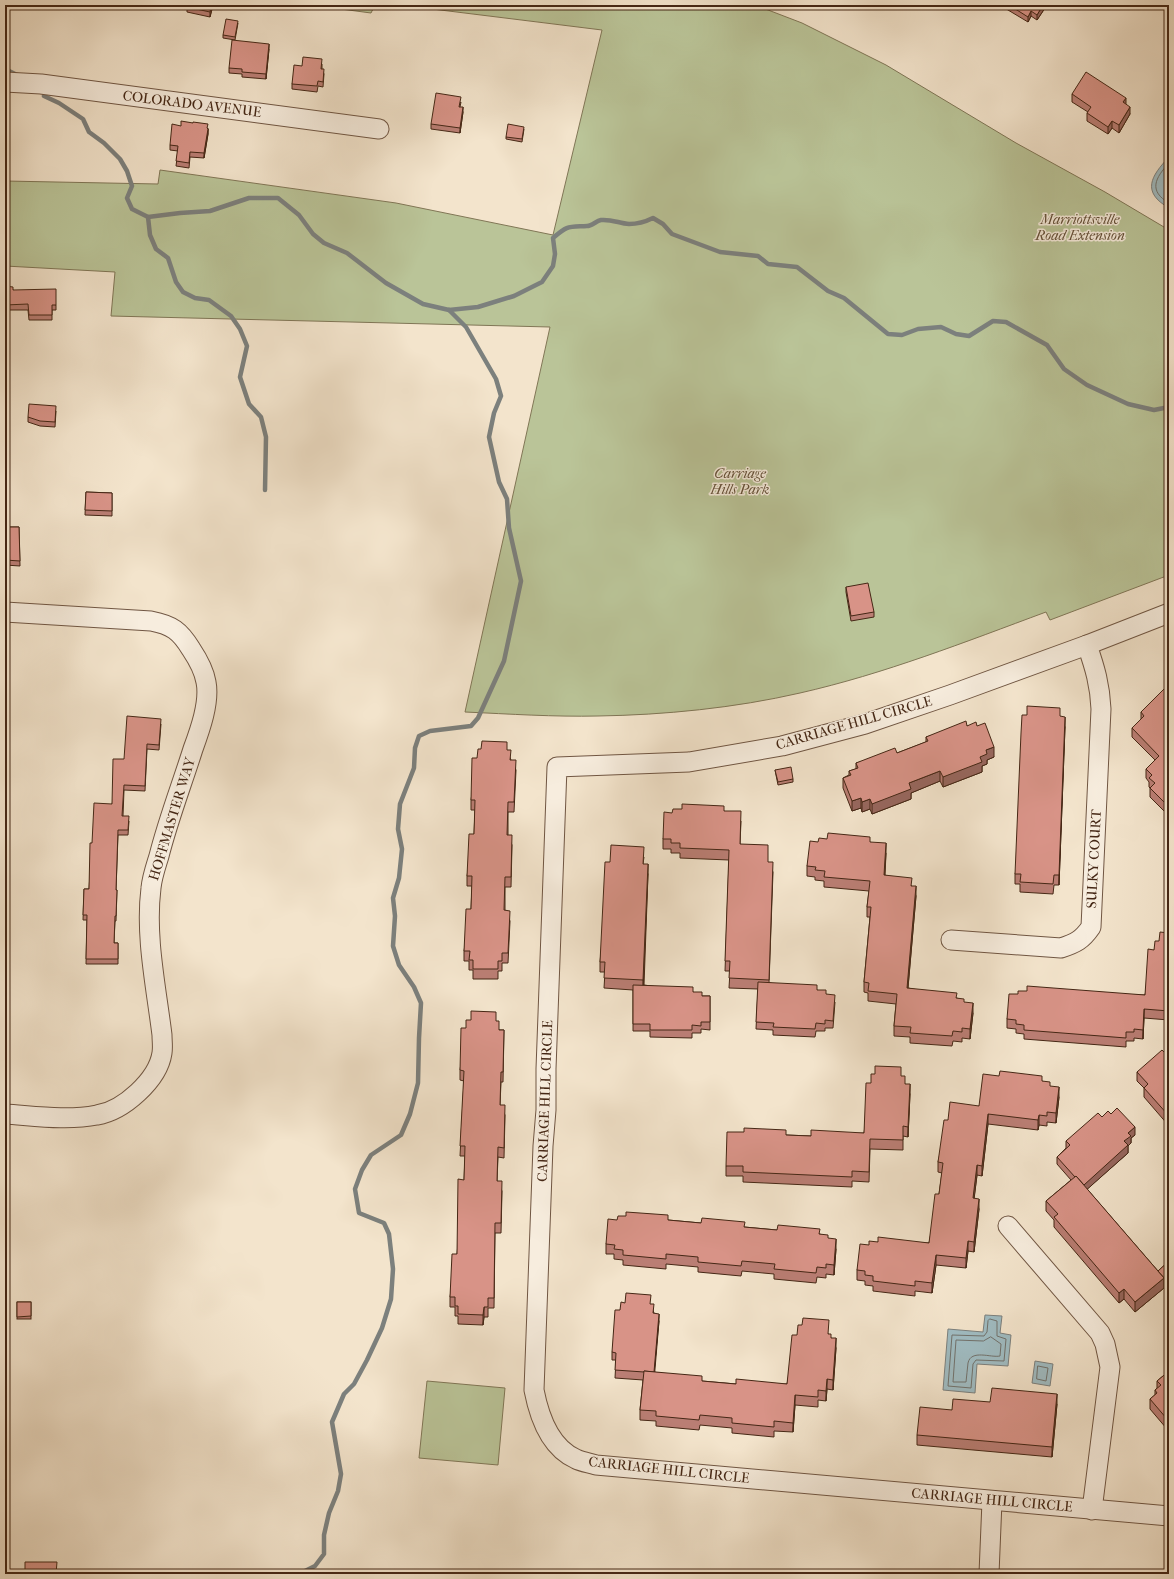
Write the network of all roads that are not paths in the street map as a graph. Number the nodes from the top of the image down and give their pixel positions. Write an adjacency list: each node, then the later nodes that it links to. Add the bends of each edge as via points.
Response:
1 (5, 82): 2 (street, COLORADO AVENUE, via 41,84)
2 (379, 129)
3 (5, 612): 7 (street, HOFFMASTER WAY, via 164,623 175,629 184,639 200,664 206,681 206,699 200,730 162,843 151,886 148,920 162,1035 162,1054 155,1073 139,1092 122,1105 98,1115 69,1118)
4 (1169, 613): 5 (street, CARRIAGE HILL CIRCLE)
5 (1088, 645): 6 (street, SULKY COURT, via 1097,674 1101,709 1091,927 1075,944 1061,948); 9 (street, CARRIAGE HILL CIRCLE, via 872,721 782,746 690,762 557,767 534,1390 539,1414 548,1433 561,1449 575,1459 596,1465)
6 (951, 940)
7 (5, 1114)
8 (1008, 1226): 10 (street, via 1100,1333 1105,1344 1110,1367)
9 (992, 1501): 10 (street, CARRIAGE HILL CIRCLE); 12 (street)
10 (1092, 1510): 11 (street, CARRIAGE HILL CIRCLE)
11 (1169, 1516)
12 (989, 1574)

